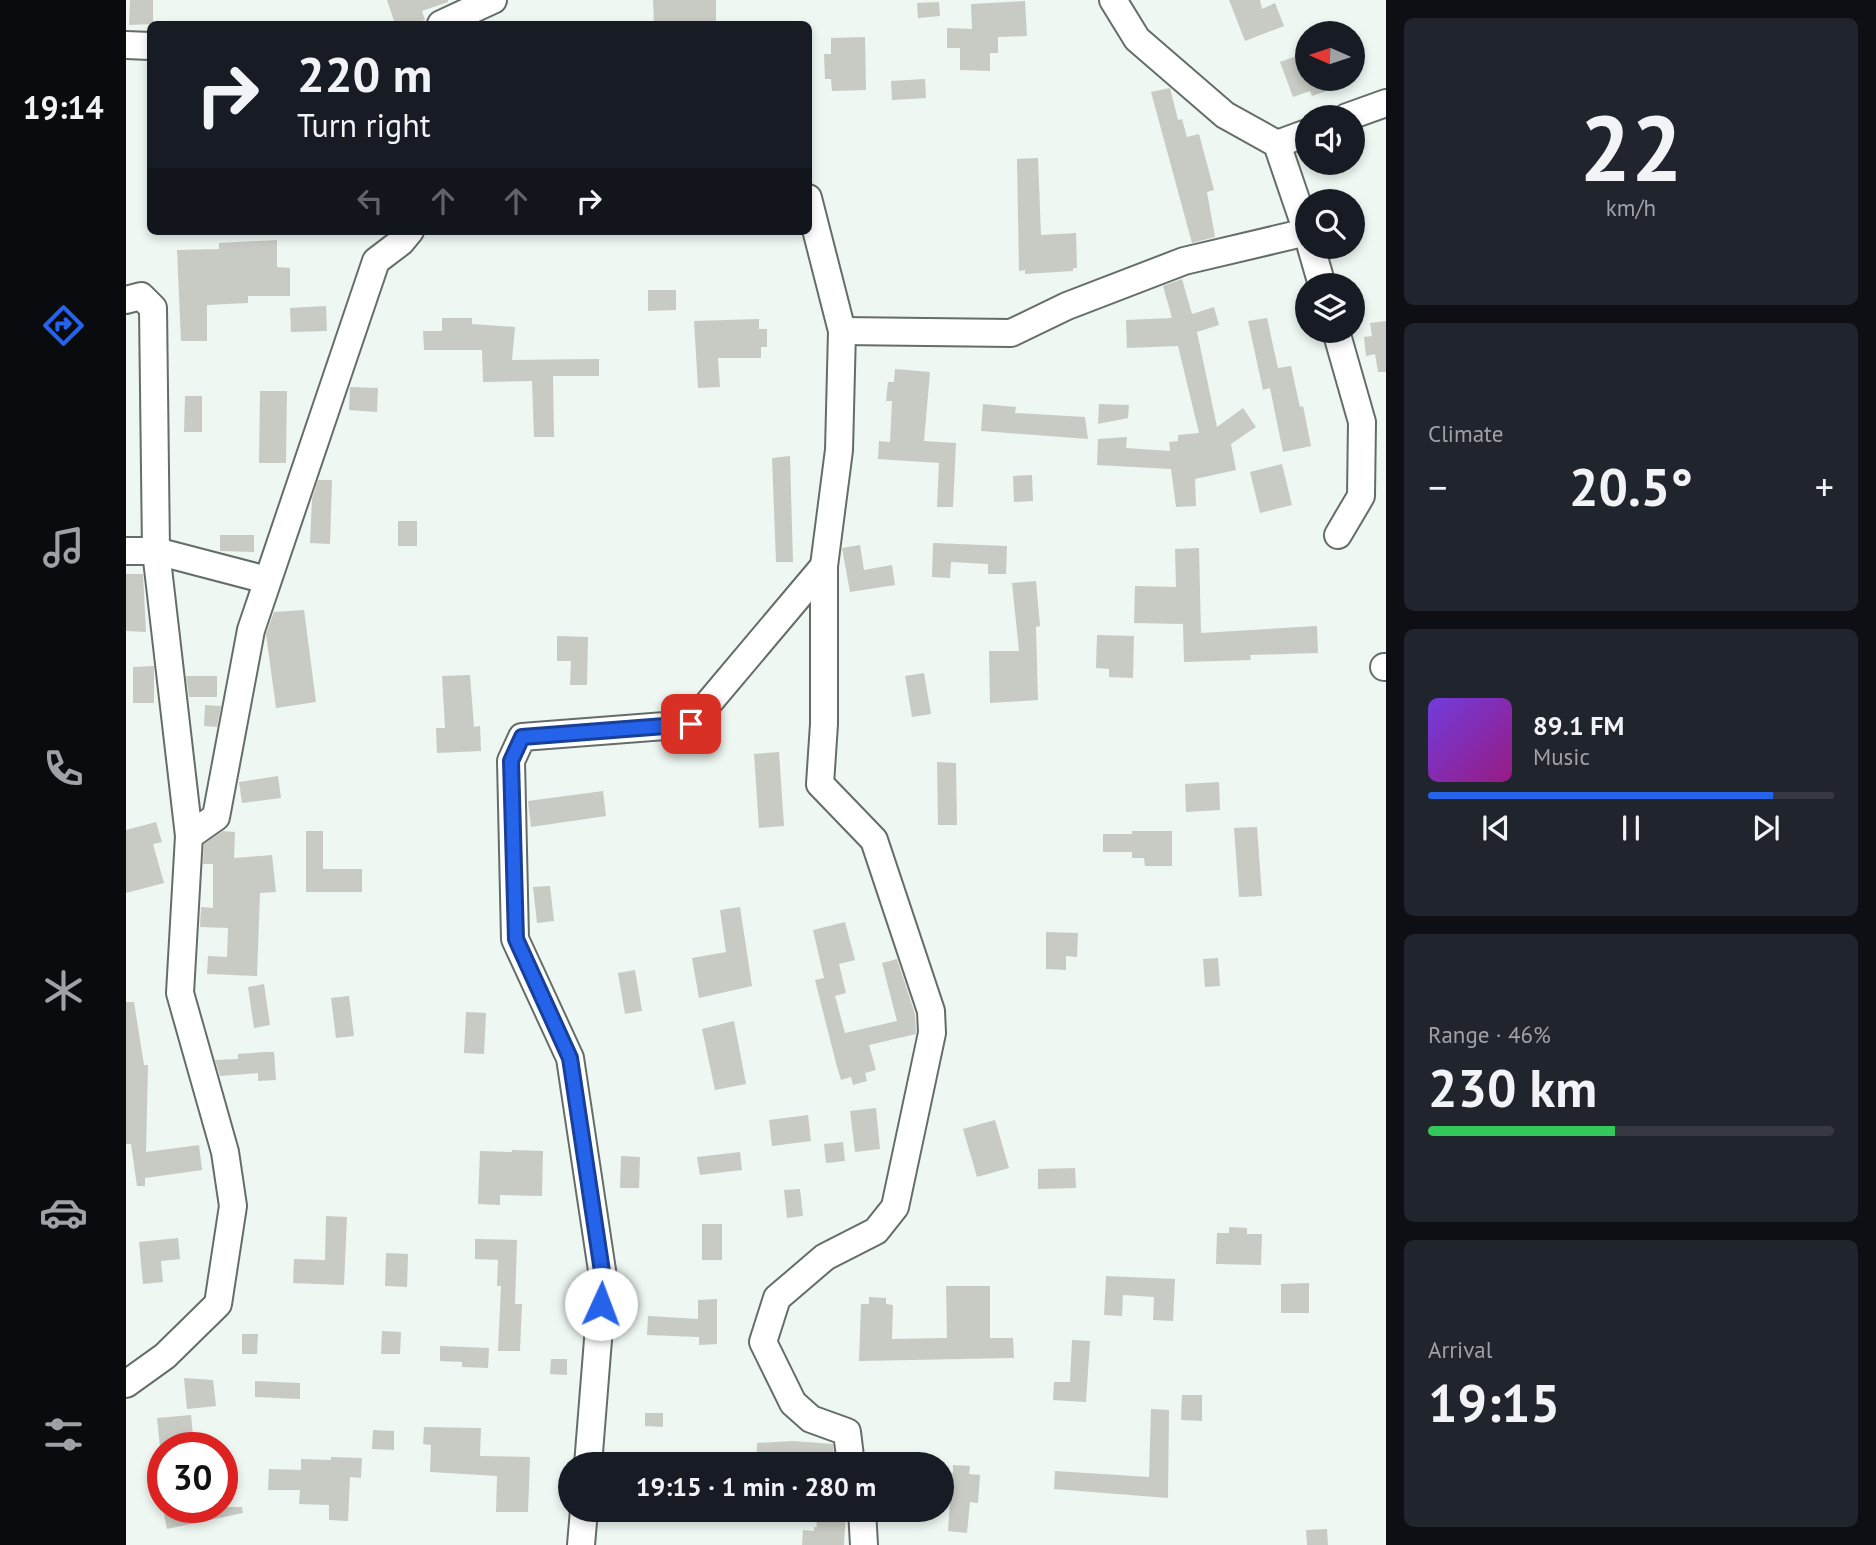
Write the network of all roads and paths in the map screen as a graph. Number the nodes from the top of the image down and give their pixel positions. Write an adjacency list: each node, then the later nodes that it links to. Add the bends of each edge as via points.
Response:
1 (493, 0): 3 (street)
2 (1113, 0): 9 (street, via 1137,39 1225,115)
3 (448, 21)
4 (126, 45): 5 (street)
5 (147, 46)
6 (1386, 103): 7 (street)
7 (1365, 111)
8 (1295, 137): 9 (street)
9 (1277, 144): 10 (street)
10 (1295, 197)
11 (812, 214): 15 (street)
12 (405, 235): 21 (street, via 376,261)
13 (1295, 236): 15 (street, via 1184,261 1011,333)
14 (126, 300): 19 (street, via 141,296 153,308)
15 (842, 331): 20 (street, via 839,450)
16 (1339, 343): 17 (street, via 1362,422 1361,496)
17 (1338, 535)
18 (126, 551): 19 (street)
19 (156, 551): 21 (street); 22 (street)
20 (824, 566): 24 (street, via 691,724 522,737 511,761 516,939 570,1058 603,1278); 25 (street, via 820,784 874,840 931,1011 932,1033 895,1207 876,1231 825,1257 777,1298 762,1342 793,1403 811,1419 847,1433)
21 (267, 580): 22 (street, via 251,630 216,817)
22 (189, 836): 23 (street, via 180,993 225,1152 233,1206 218,1304 164,1356)
23 (126, 1384)
24 (589, 1452)
25 (849, 1452)
26 (583, 1522): 28 (street)
27 (863, 1522): 29 (street)
28 (581, 1545)
29 (864, 1545)

